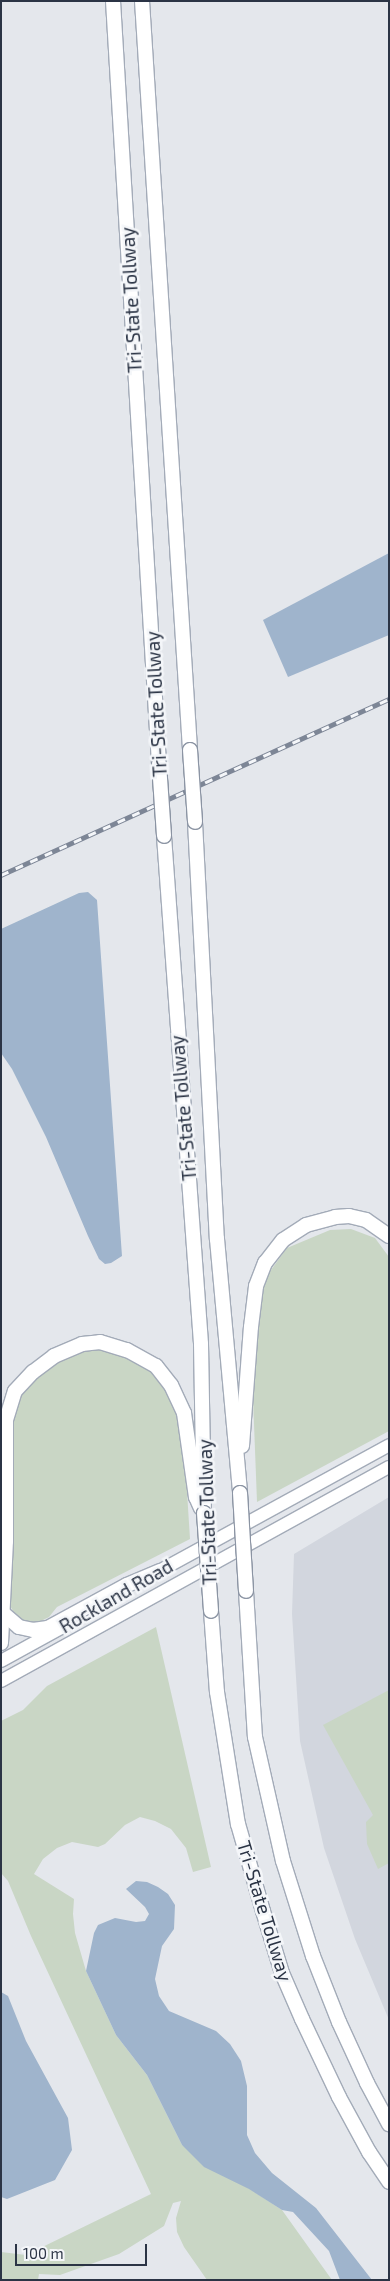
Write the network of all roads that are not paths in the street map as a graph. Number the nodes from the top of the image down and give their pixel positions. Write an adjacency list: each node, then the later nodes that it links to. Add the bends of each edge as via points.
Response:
1 (113, 1): 7 (highway, Tri-State Tollway, bridge, via 159,764 201,1344)
2 (142, 1): 6 (highway, Tri-State Tollway, bridge, via 195,822 217,1239)
3 (389, 1236): 6 (highway, via 366,1220 334,1216 306,1225 283,1240 265,1263 256,1286 250,1327)
4 (389, 1445): 8 (main road, Rockland Road)
5 (389, 1467): 12 (main road, Rockland Road)
6 (239, 1477): 13 (highway, Tri-State Tollway, bridge, via 255,1737 283,1861 313,1956 339,2022 366,2083)
7 (204, 1514): 9 (highway, via 196,1497 184,1413 172,1385 156,1366 128,1350 100,1342 82,1344 54,1356 15,1391 6,1420); 14 (highway, Tri-State Tollway, bridge, via 217,1692 236,1814 282,1973 339,2097)
8 (160, 1571): 9 (highway, via 48,1628 33,1630 19,1626); 11 (main road, Rockland Road)
9 (4, 1614): 10 (highway)
10 (1, 1643)
11 (1, 1661)
12 (1, 1681)
13 (389, 2124)
14 (389, 2182)

